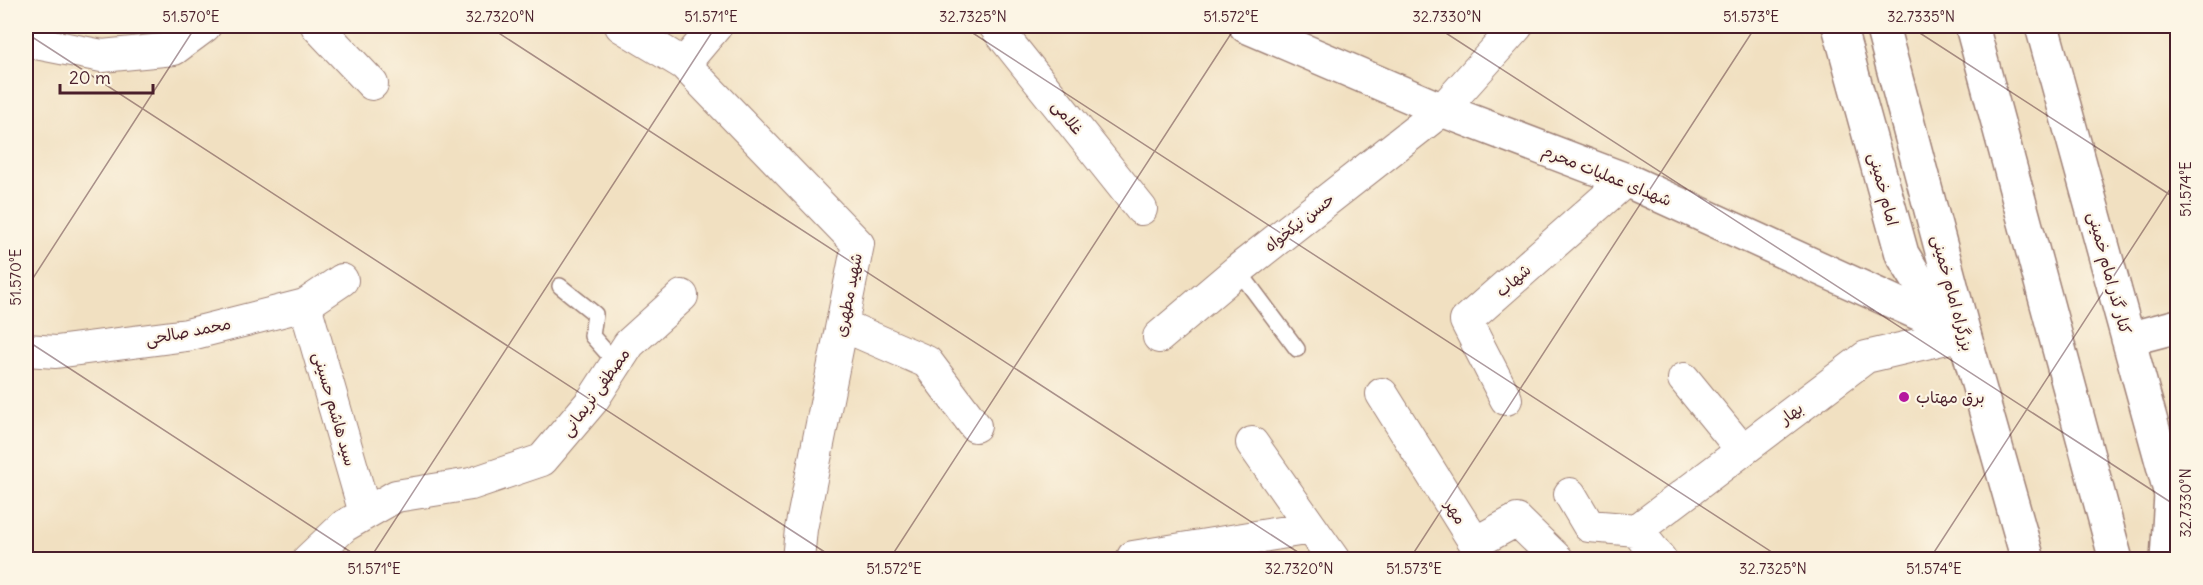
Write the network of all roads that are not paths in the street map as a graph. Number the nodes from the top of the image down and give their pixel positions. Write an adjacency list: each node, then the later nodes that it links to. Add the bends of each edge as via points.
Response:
1 (205, 26): 12 (street, via 174,49 102,56)
2 (317, 26): 14 (street)
3 (621, 26): 13 (street, شهید مطهری)
4 (716, 26): 13 (street)
5 (994, 26): 17 (street, غلامی)
6 (1246, 26): 15 (main road, شهدای عملیات محرم)
7 (1839, 26): 25 (main road, امام خمینی, via 1902,254 1921,285)
8 (1882, 26): 25 (main road, بزرگراه امام خمینی)
9 (1972, 26): 49 (main road)
10 (2042, 26): 27 (main road, کنار گذر امام خمینی)
11 (1506, 29): 15 (street, حسن نیکخواه)
12 (44, 41)
13 (684, 64): 23 (street, شهید مطهری, via 858,243)
14 (372, 84)
15 (1442, 110): 16 (main road, شهدای عملیات محرم); 18 (street, حسن نیکخواه)
16 (1626, 180): 25 (main road, شهدای عملیات محرم); 33 (street, شهاب, via 1466,321)
17 (1141, 209)
18 (1238, 270): 26 (street, حسن نیکخواه); 28 (lane)
19 (342, 280): 22 (street, محمد صالحی)
20 (560, 286): 30 (lane, via 595,314 592,336)
21 (682, 296): 30 (street, مصطفی نریمانی, via 629,344)
22 (305, 305): 29 (street, محمد صالحی, via 187,335 56,352); 39 (street, سید هاشم حسینی)
23 (842, 325): 34 (street, via 927,362); 44 (street, شهید مطهری)
24 (2178, 326): 27 (main road)
25 (1964, 334): 36 (street, بهار, via 1866,357); 48 (main road, بزرگراه امام خمینی)
26 (1159, 337)
27 (2128, 339): 38 (main road, کنار گذر امام خمینی)
28 (1297, 349)
29 (26, 350)
30 (616, 363): 39 (street, مصطفی نریمانی, via 592,401 542,460 471,484 396,496)
31 (1684, 379): 36 (street)
32 (1382, 394): 46 (street, مهر, via 1475,543 1517,520)
33 (1506, 399)
34 (975, 426)
35 (1252, 443): 40 (street)
36 (1742, 450): 41 (street, بهار)
37 (1570, 494): 41 (street, via 1589,526)
38 (2174, 507): 50 (main road, کنار گذر امام خمینی)
39 (365, 513): 43 (street, مصطفی نریمانی, via 344,526)
40 (1311, 528): 42 (street); 45 (street)
41 (1637, 530): 47 (street)
42 (1133, 557)
43 (308, 560)
44 (798, 560)
45 (1334, 560)
46 (1557, 560)
47 (1661, 560)
48 (2028, 560)
49 (2116, 560)
50 (2167, 560)

